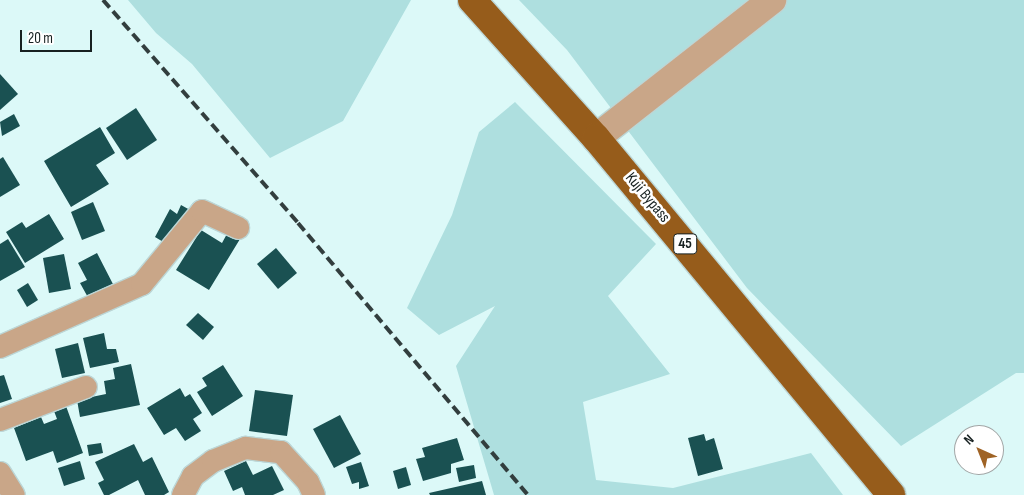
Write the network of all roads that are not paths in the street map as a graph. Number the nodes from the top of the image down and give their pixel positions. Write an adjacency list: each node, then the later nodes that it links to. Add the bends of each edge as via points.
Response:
1 (472, 0): 3 (highway, Kuji Bypass / 45)
2 (772, 0): 3 (street)
3 (596, 138): 12 (highway, Kuji Bypass / 45)
4 (238, 228): 5 (street, via 202,211 142,284)
5 (0, 347)
6 (86, 387): 7 (street)
7 (0, 420)
8 (0, 474): 9 (street)
9 (14, 495)
10 (183, 495): 11 (street, via 193,476 213,461 246,448 282,452 308,482)
11 (314, 495)
12 (891, 495)

